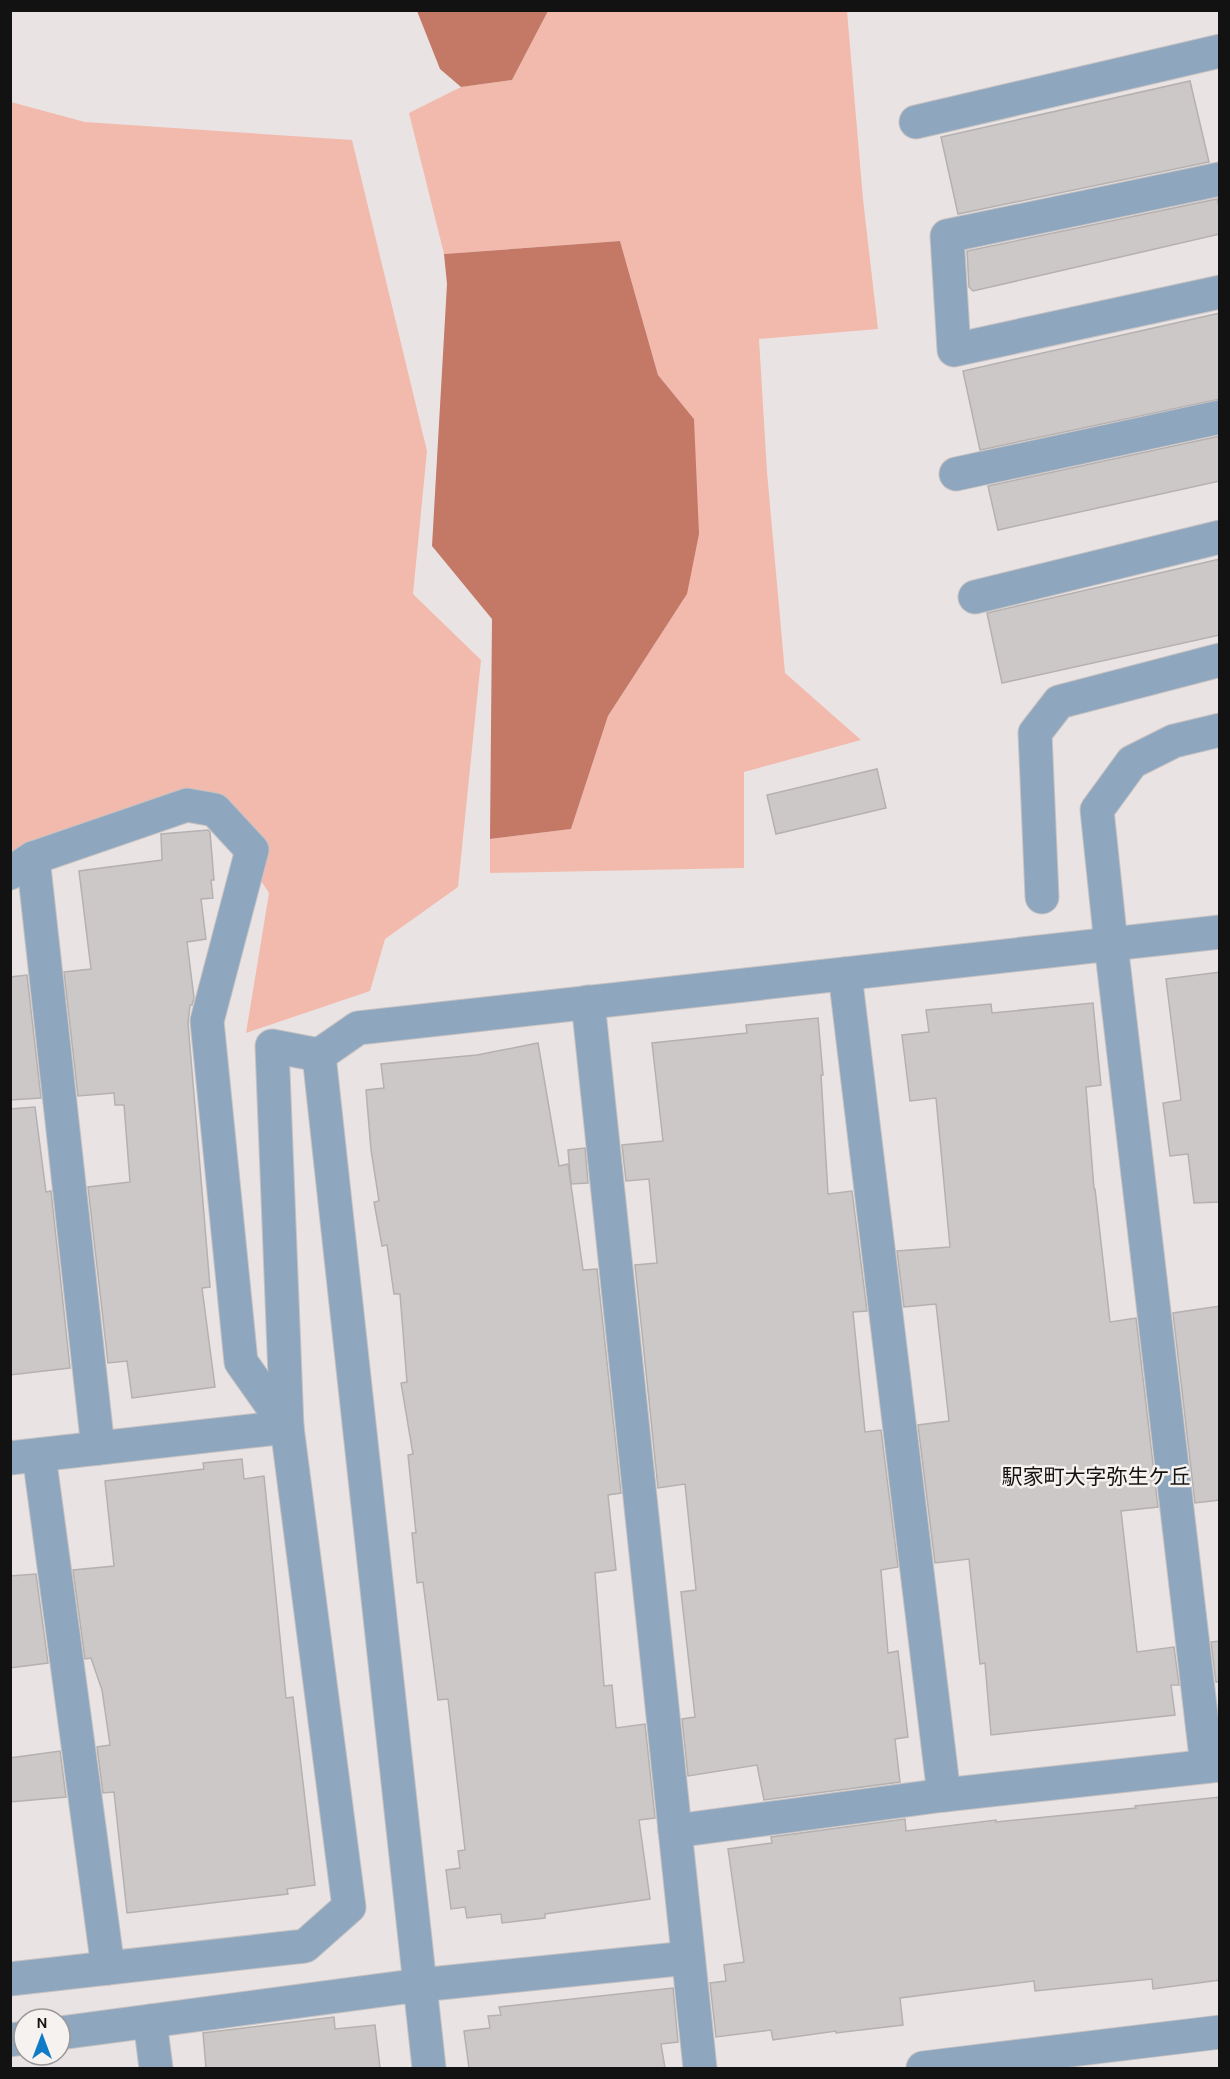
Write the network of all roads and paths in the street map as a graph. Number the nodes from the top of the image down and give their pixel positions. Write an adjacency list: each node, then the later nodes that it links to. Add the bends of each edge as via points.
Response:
1 (1220, 51): 2 (street)
2 (916, 122)
3 (1220, 179): 4 (street, via 947,236 954,350)
4 (1220, 292)
5 (1220, 417): 6 (street)
6 (956, 474)
7 (1220, 537): 8 (street)
8 (975, 597)
9 (1220, 660): 12 (street, via 1059,702 1035,733)
10 (1220, 730): 14 (street, via 1174,741 1132,762 1097,810)
11 (22, 866): 18 (street, via 187,805 215,810 252,850 207,1021 241,1362); 19 (street)
12 (1042, 897)
13 (1220, 932): 14 (street)
14 (1111, 944): 15 (street); 21 (street)
15 (844, 974): 16 (street); 22 (street)
16 (588, 1002): 17 (street, via 358,1028); 23 (street)
17 (319, 1056): 18 (street, via 272,1047); 27 (street)
18 (286, 1427): 19 (street); 25 (street, via 349,1907 305,1946)
19 (98, 1448): 20 (street)
20 (25, 1456): 25 (street)
21 (1214, 1765): 22 (street)
22 (944, 1795): 23 (street)
23 (675, 1831): 24 (street)
24 (688, 1958): 27 (street); 34 (street)
25 (108, 1968): 26 (street)
26 (10, 1979)
27 (420, 1985): 28 (street); 33 (street)
28 (150, 2021): 29 (street); 32 (street)
29 (72, 2031)
30 (1220, 2032): 31 (street)
31 (967, 2066): 35 (street)
32 (156, 2068)
33 (429, 2068)
34 (700, 2068)
35 (923, 2068)

